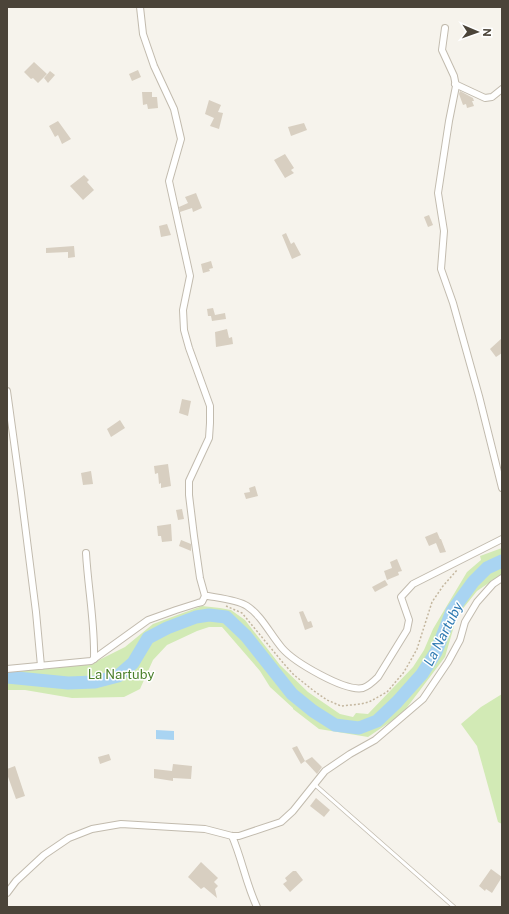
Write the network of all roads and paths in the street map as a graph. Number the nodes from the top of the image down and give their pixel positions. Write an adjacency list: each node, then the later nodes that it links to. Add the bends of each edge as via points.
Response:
1 (140, 7): 11 (street, via 143,34 154,66 174,109 181,139 169,181 190,276 183,310 184,330 210,412 209,438 189,481 194,536)
2 (445, 28): 3 (street, via 442,50)
3 (455, 84): 4 (street, via 485,98 492,97); 6 (street, via 438,193 444,231 441,269 479,396)
4 (502, 89)
5 (7, 391): 14 (street, via 40,641)
6 (502, 488)
7 (502, 539): 9 (street)
8 (86, 553): 13 (street)
9 (461, 560): 11 (street, via 413,584 404,593 401,597 409,620 408,630 374,682 363,688 345,686 297,662 246,605); 12 (path, via 458,569 432,602 416,649 404,672 387,692 369,702 341,706 327,700 294,675 242,614)
10 (502, 578): 16 (street, via 492,584 477,602 465,622 460,640 448,662 423,699 375,740 325,771)
11 (205, 596): 13 (street, via 202,602 148,620)
12 (224, 606)
13 (94, 659): 14 (street)
14 (41, 666): 15 (street)
15 (7, 669)
16 (314, 784): 17 (street, via 294,811 281,822); 20 (lane)
17 (232, 836): 18 (street, via 205,829 183,827 122,824 92,829 68,838 44,855); 19 (street)
18 (7, 893)
19 (257, 907)
20 (454, 907)

